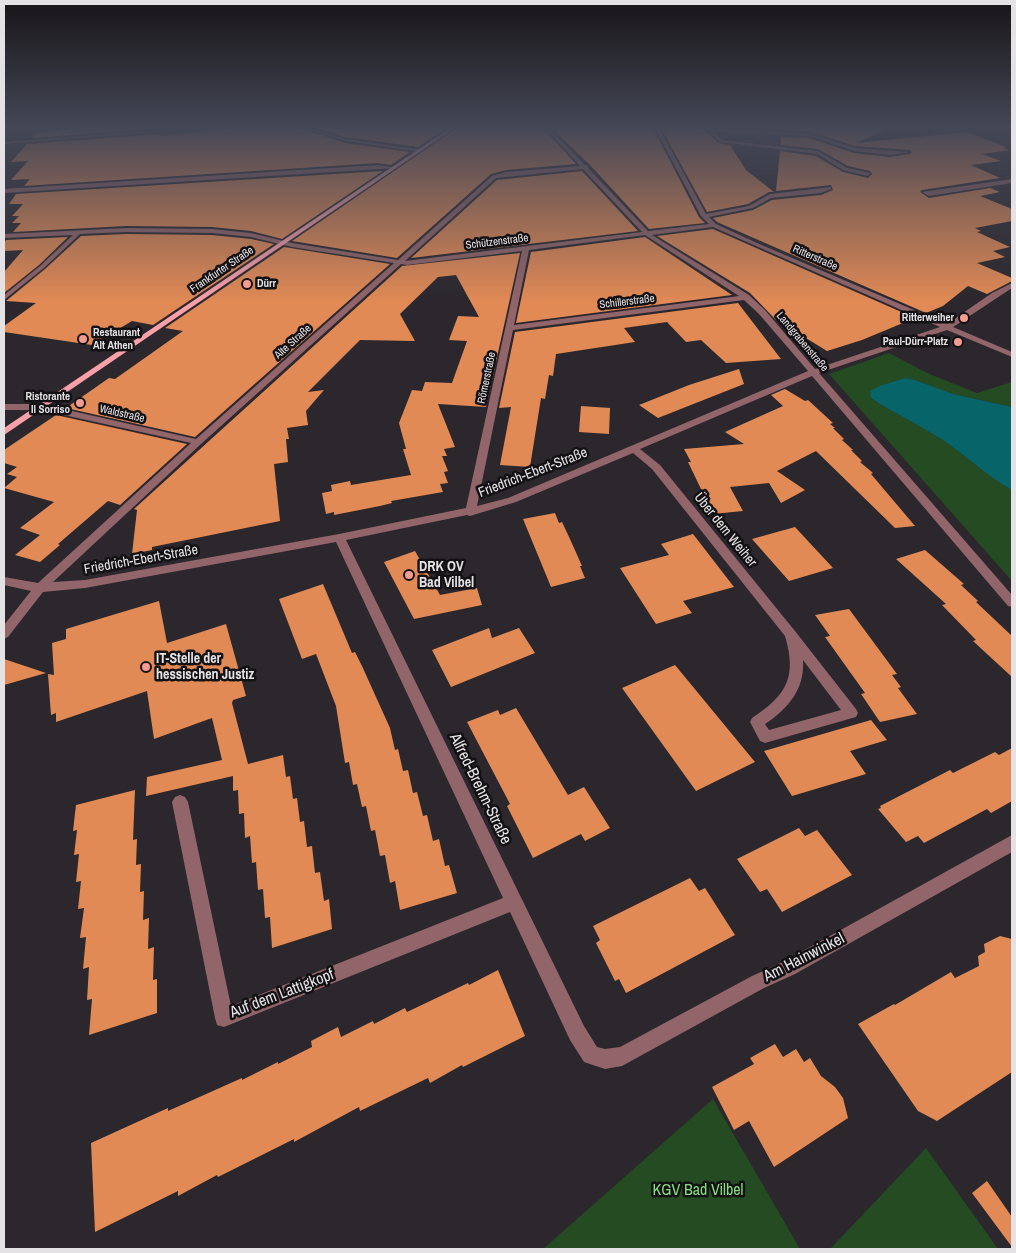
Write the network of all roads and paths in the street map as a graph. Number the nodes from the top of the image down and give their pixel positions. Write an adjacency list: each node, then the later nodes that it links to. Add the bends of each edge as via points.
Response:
1 (75, 186): 8 (street)
2 (366, 186): 15 (main road, Frankfurter Straße)
3 (485, 186): 17 (street, Alte Straße)
4 (604, 186): 13 (street, Landgrabenstraße)
5 (688, 186): 10 (street, Ritterstraße)
6 (977, 186): 9 (street, via 930,194)
7 (829, 188): 10 (street, via 770,196 747,208)
8 (4, 191)
9 (925, 192)
10 (704, 216): 11 (street, Ritterstraße)
11 (714, 225): 13 (street, Schützenstraße); 21 (street, Ritterstraße)
12 (79, 232): 14 (street, Schützenstraße); 15 (street, Schützenstraße, via 191,230 251,235); 20 (street)
13 (646, 233): 16 (street, Schützenstraße); 19 (street, Landgrabenstraße)
14 (4, 236)
15 (284, 242): 17 (street, Schützenstraße); 26 (main road, Frankfurter Straße)
16 (526, 248): 17 (street, Schützenstraße); 22 (street, Römerstraße)
17 (400, 262): 28 (street, Alte Straße)
18 (1012, 286): 21 (street, Friedrich-Ebert-Straße, via 994,294)
19 (746, 297): 22 (street, Schillerstraße); 24 (street, Landgrabenstraße)
20 (4, 298)
21 (947, 327): 23 (street, Ritterstraße); 24 (street, Friedrich-Ebert-Straße)
22 (510, 328): 30 (street, Römerstraße)
23 (1012, 355)
24 (814, 372): 29 (street, Friedrich-Ebert-Straße); 34 (street, Landgrabenstraße)
25 (4, 407): 26 (street, Waldstraße)
26 (41, 407): 27 (main road, Frankfurter Straße); 28 (street, Waldstraße)
27 (4, 432)
28 (198, 442): 33 (street, Alte Straße)
29 (633, 448): 30 (street, Friedrich-Ebert-Straße, via 512,500); 36 (street, Über dem Weiher, via 656,467)
30 (470, 512): 31 (street, Friedrich-Ebert-Straße)
31 (339, 538): 33 (street, Friedrich-Ebert-Straße, via 85,584); 39 (street, Alfred-Brehm-Straße)
32 (4, 581): 33 (street, Friedrich-Ebert-Straße)
33 (40, 588): 35 (street, Alte Straße)
34 (1012, 602)
35 (4, 634)
36 (791, 634): 36 (street, Über dem Weiher, via 798,658 797,676 782,702 757,722 765,737 851,712)
37 (180, 802): 39 (street, Auf dem Lattigkopf, via 224,1018)
38 (1012, 843): 40 (street, Am Hainwinkel, via 789,968 622,1056 605,1059)
39 (515, 902): 40 (street, Alfred-Brehm-Straße, via 577,1033)
40 (591, 1055)

